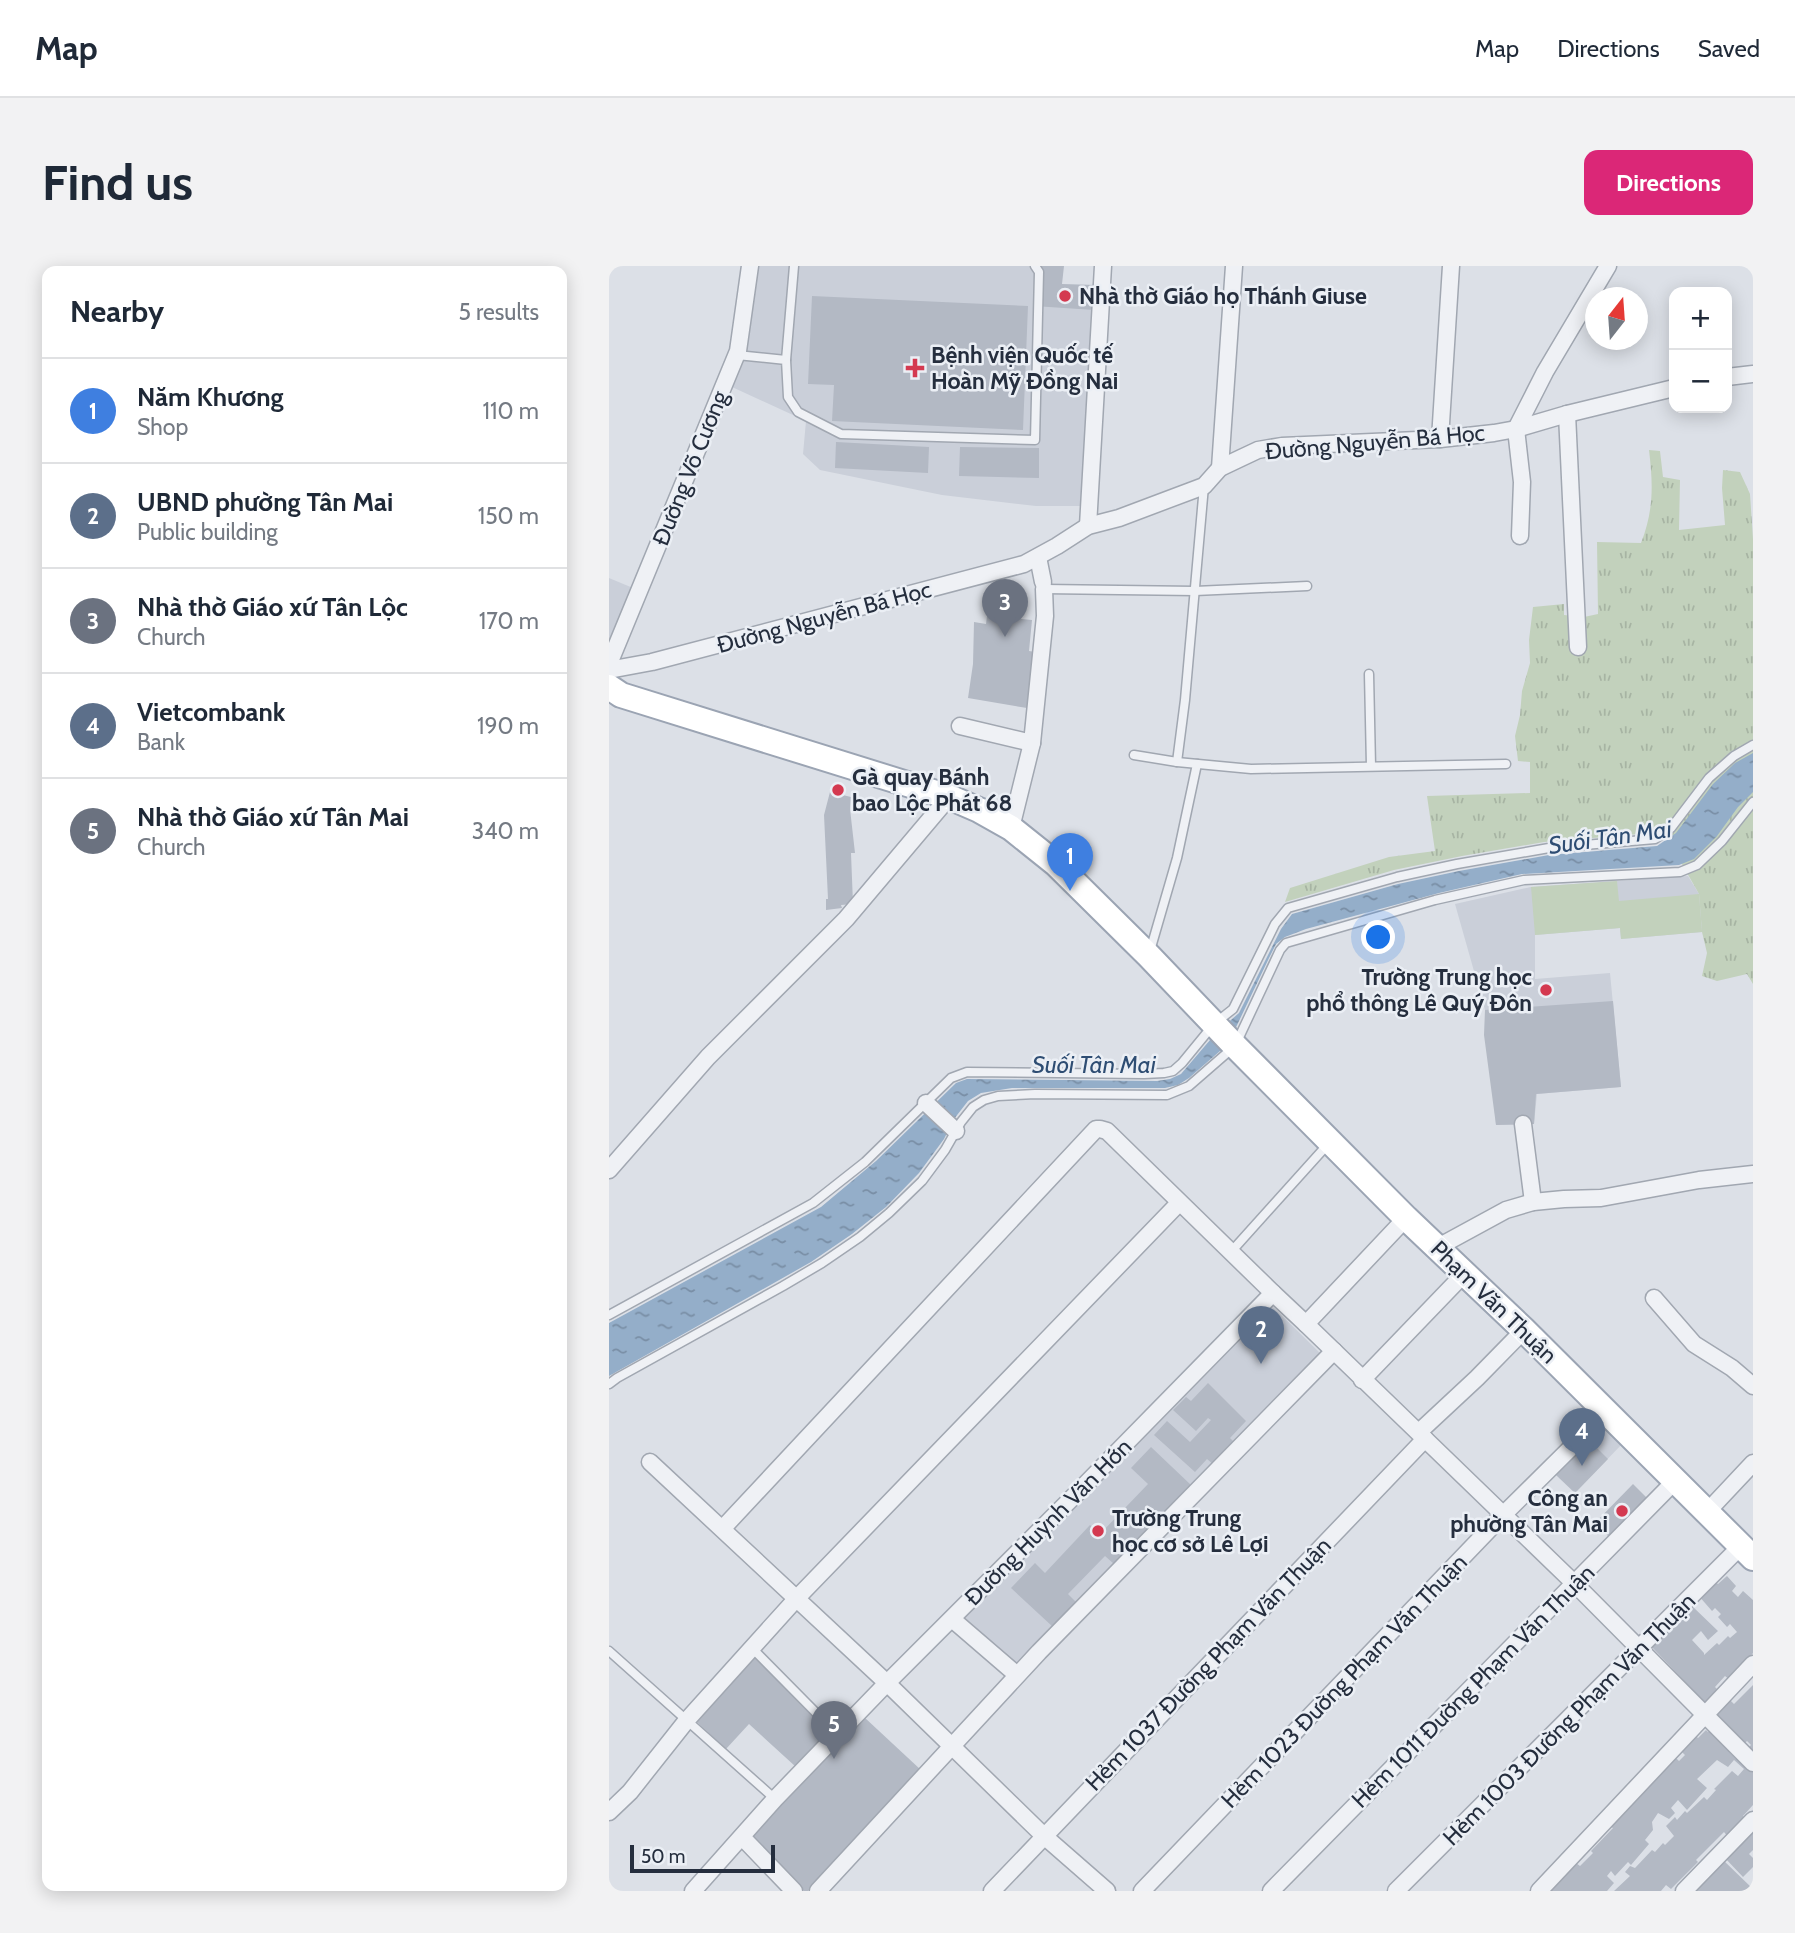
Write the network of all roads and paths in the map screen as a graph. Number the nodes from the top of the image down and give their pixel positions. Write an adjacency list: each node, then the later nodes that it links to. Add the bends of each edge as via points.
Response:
1 (750, 266): 8 (street, Đường Võ Cương)
2 (794, 266): 9 (lane)
3 (1035, 266): 9 (lane, via 1039,272 1035,439 841,434 799,412 788,397)
4 (1103, 266): 18 (street)
5 (1234, 266): 16 (street)
6 (1451, 266): 15 (street)
7 (1608, 266): 14 (street)
8 (737, 355): 9 (lane); 25 (street, Đường Võ Cương)
9 (786, 360)
10 (1753, 374): 11 (street)
11 (1732, 376)
12 (1669, 389): 13 (street, Đường Nguyễn Bá Học)
13 (1567, 414): 14 (street, Đường Nguyễn Bá Học); 24 (street)
14 (1516, 429): 15 (street, Đường Nguyễn Bá Học); 19 (street, via 1522,482)
15 (1440, 439): 16 (street, Đường Nguyễn Bá Học, via 1282,446 1258,450)
16 (1220, 468): 17 (street, Đường Nguyễn Bá Học)
17 (1204, 486): 18 (street, Đường Nguyễn Bá Học); 23 (lane)
18 (1088, 526): 20 (street, Đường Nguyễn Bá Học)
19 (1520, 536)
20 (1038, 557): 21 (street); 27 (street, Đường Nguyễn Bá Học, via 989,574 652,662)
21 (1043, 586): 23 (lane); 29 (street, via 1044,628)
22 (1307, 586): 23 (lane)
23 (1195, 591): 32 (lane)
24 (1578, 648)
25 (609, 664)
26 (1369, 674): 35 (lane)
27 (611, 687): 36 (main road, Phạm Văn Thuận)
28 (960, 726): 29 (street)
29 (1032, 743): 38 (street)
30 (1753, 745): 40 (lane, via 1709,778 1671,828 1655,839 1549,848 1457,863 1288,908 1275,924 1233,1009)
31 (1134, 755): 32 (lane)
32 (1177, 762): 33 (lane)
33 (1197, 764): 35 (lane, via 1251,769); 39 (lane)
34 (1506, 764): 35 (lane)
35 (1371, 766)
36 (949, 797): 38 (main road, Phạm Văn Thuận); 46 (street, via 846,919 708,1057)
37 (1753, 802): 41 (lane, via 1697,865 1680,872 1524,880 1286,943)
38 (1011, 828): 39 (main road, Phạm Văn Thuận, via 1056,864)
39 (1149, 956): 40 (main road, Phạm Văn Thuận)
40 (1214, 1024): 41 (main road, Phạm Văn Thuận); 42 (lane, via 1182,1063 1164,1073 967,1072 951,1078)
41 (1235, 1046): 44 (lane, via 1178,1092 999,1096 973,1107); 45 (main road, Phạm Văn Thuận)
42 (926, 1103): 44 (street); 56 (lane, via 865,1162 813,1203)
43 (1523, 1124): 48 (street)
44 (956, 1132): 61 (lane, via 922,1181 860,1237 822,1264)
45 (1331, 1141): 50 (main road, Phạm Văn Thuận); 52 (lane)
46 (611, 1165)
47 (1753, 1174): 48 (street, via 1601,1198)
48 (1533, 1202): 51 (street, via 1506,1210)
49 (1179, 1203): 52 (street); 70 (street, via 1107,1131 1096,1129); 73 (street)
50 (1406, 1218): 51 (main road, Phạm Văn Thuận); 57 (street)
51 (1438, 1247): 53 (main road, Phạm Văn Thuận)
52 (1230, 1253): 54 (street)
53 (1465, 1273): 58 (main road, Phạm Văn Thuận); 60 (street)
54 (1273, 1293): 57 (street); 74 (street, Đường Huỳnh Văn Hớn)
55 (1654, 1298): 62 (street, via 1694,1344)
56 (609, 1315)
57 (1306, 1324): 59 (street)
58 (1524, 1330): 63 (main road, Phạm Văn Thuận); 64 (street, Hẻm 1037 Đường Phạm Văn Thuận)
59 (1334, 1351): 60 (street); 79 (street)
60 (1362, 1380): 64 (street)
61 (609, 1384)
62 (1753, 1386)
63 (1606, 1413): 67 (main road, Phạm Văn Thuận); 69 (street, Hẻm 1023 Đường Phạm Văn Thuận)
64 (1422, 1435): 69 (street); 89 (street, Hẻm 1037 Đường Phạm Văn Thuận)
65 (650, 1462): 70 (street)
66 (1753, 1463): 68 (street)
67 (1675, 1481): 68 (main road, Phạm Văn Thuận); 72 (street, Hẻm 1011 Đường Phạm Văn Thuận)
68 (1707, 1513): 71 (main road, Phạm Văn Thuận)
69 (1503, 1515): 72 (street); 96 (street, Hẻm 1023 Đường Phạm Văn Thuận)
70 (723, 1528): 73 (street)
71 (1747, 1552): 76 (street, Hẻm 1003 Đường Phạm Văn Thuận)
72 (1574, 1583): 76 (street); 97 (street, Hẻm 1011 Đường Phạm Văn Thuận)
73 (797, 1598): 75 (street); 80 (street)
74 (952, 1619): 79 (street); 80 (street, Đường Huỳnh Văn Hớn)
75 (752, 1648): 82 (street); 83 (lane)
76 (1640, 1648): 81 (street); 98 (street, Hẻm 1003 Đường Phạm Văn Thuận)
77 (609, 1651): 82 (lane)
78 (1753, 1664): 81 (street)
79 (1017, 1675): 84 (street)
80 (887, 1684): 83 (street, Đường Huỳnh Văn Hớn); 84 (street)
81 (1704, 1715): 85 (street); 99 (street)
82 (687, 1720): 86 (lane); 87 (street)
83 (838, 1735): 86 (street, Đường Huỳnh Văn Hớn)
84 (952, 1747): 89 (street); 91 (street)
85 (1753, 1763)
86 (775, 1799): 90 (street, Đường Huỳnh Văn Hớn)
87 (609, 1812)
88 (1753, 1820): 100 (street)
89 (1044, 1836): 94 (street, Hẻm 1037 Đường Phạm Văn Thuận); 95 (street)
90 (741, 1837): 92 (street, Đường Huỳnh Văn Hớn); 93 (street)
91 (824, 1889)
92 (693, 1891)
93 (794, 1891)
94 (992, 1891)
95 (1107, 1891)
96 (1142, 1891)
97 (1271, 1891)
98 (1396, 1891)
99 (1539, 1891)
100 (1684, 1891)

